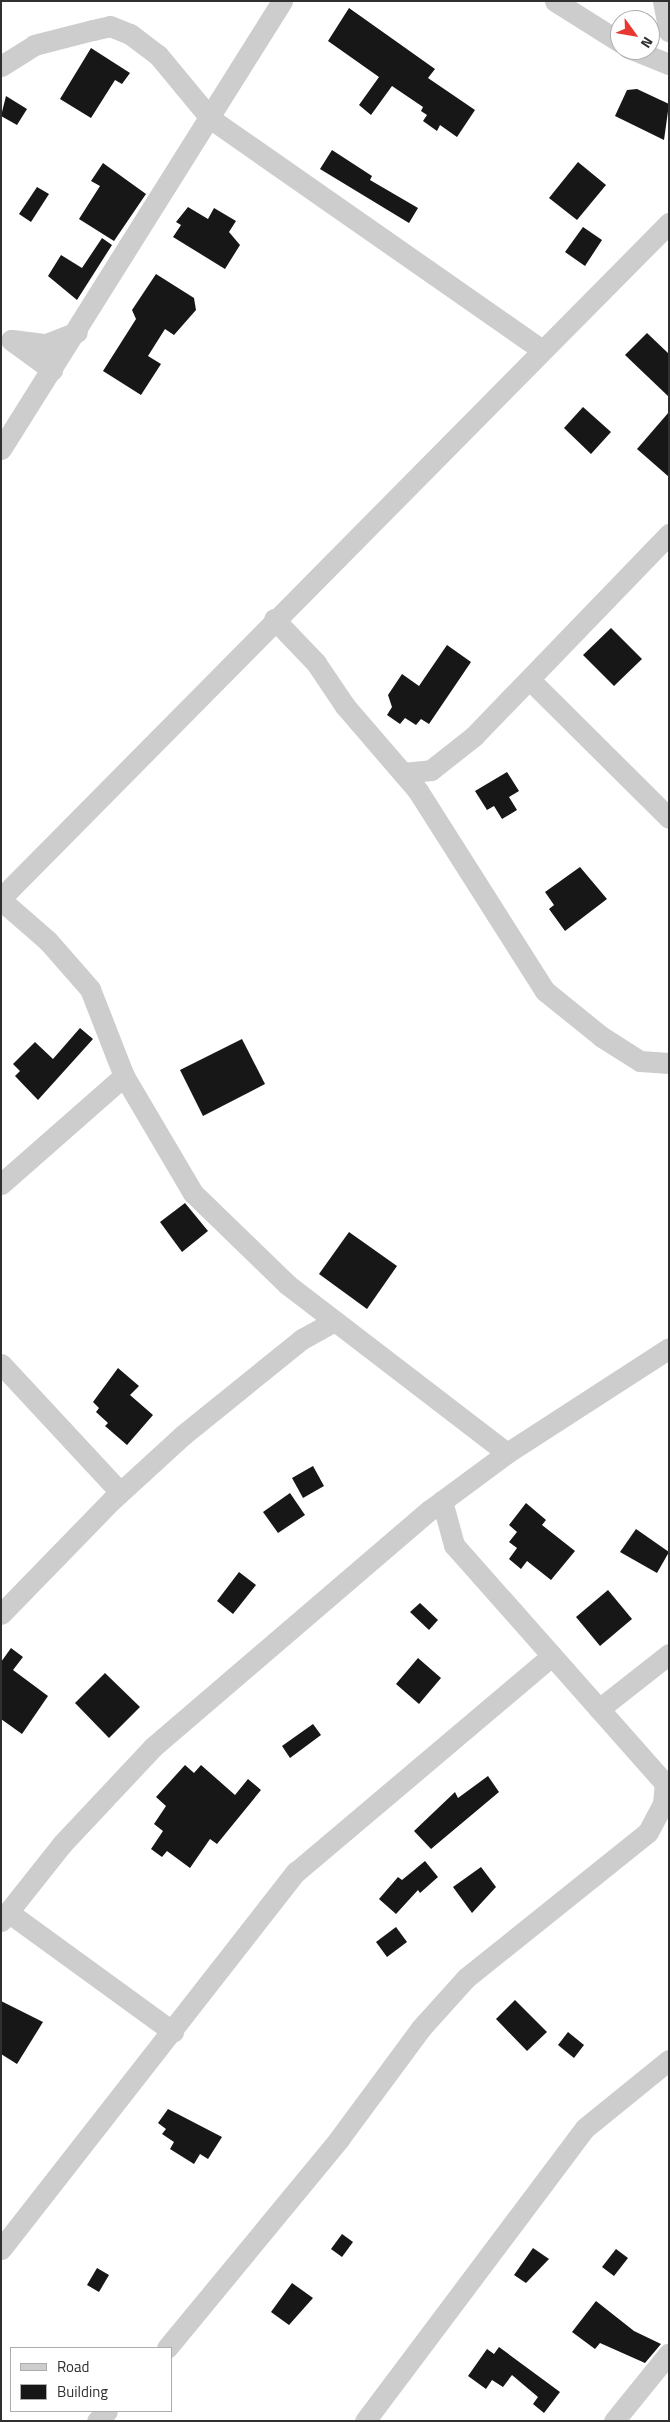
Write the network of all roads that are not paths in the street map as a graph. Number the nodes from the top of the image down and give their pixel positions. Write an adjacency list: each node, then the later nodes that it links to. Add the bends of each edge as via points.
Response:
1 (282, 1): 7 (street)
2 (555, 1): 5 (street)
3 (663, 1): 4 (street)
4 (669, 31)
5 (610, 36)
6 (1, 66): 7 (street, via 34,45 110,26 146,44)
7 (211, 119): 9 (street); 11 (street)
8 (669, 223): 11 (street)
9 (76, 332): 10 (street, via 46,344); 12 (street)
10 (7, 336): 12 (street)
11 (541, 349): 15 (street, via 434,465)
12 (52, 370): 13 (street)
13 (1, 449)
14 (668, 537): 16 (street)
15 (274, 619): 18 (street, via 316,663 345,706); 21 (street)
16 (530, 680): 17 (street); 20 (street)
17 (446, 761): 18 (street, via 418,775); 19 (street, via 431,786)
18 (404, 772): 19 (street)
19 (432, 813): 22 (street, via 545,991 602,1038 640,1061)
20 (669, 818)
21 (1, 899): 23 (street, via 48,942 90,990)
22 (669, 1063)
23 (124, 1076): 24 (street); 25 (street, via 194,1193 288,1285)
24 (1, 1184)
25 (334, 1321): 28 (street); 29 (street, via 302,1339 183,1435)
26 (669, 1348): 28 (street)
27 (1, 1364): 29 (street)
28 (507, 1453): 30 (street)
29 (120, 1492): 31 (street)
30 (442, 1501): 33 (street, via 454,1546); 36 (street, via 153,1747 62,1844)
31 (1, 1614)
32 (669, 1654): 34 (street)
33 (552, 1656): 34 (street); 37 (street, via 296,1872)
34 (599, 1709): 35 (street)
35 (667, 1786): 40 (street, via 663,1804 648,1832 516,1934 466,1978 434,2014 333,2147)
36 (5, 1917): 37 (street)
37 (173, 2032): 39 (street)
38 (669, 2060): 44 (street, via 585,2128)
39 (1, 2249)
40 (167, 2347)
41 (669, 2353): 45 (street)
42 (106, 2412): 43 (street)
43 (97, 2421)
44 (365, 2421)
45 (614, 2421)

